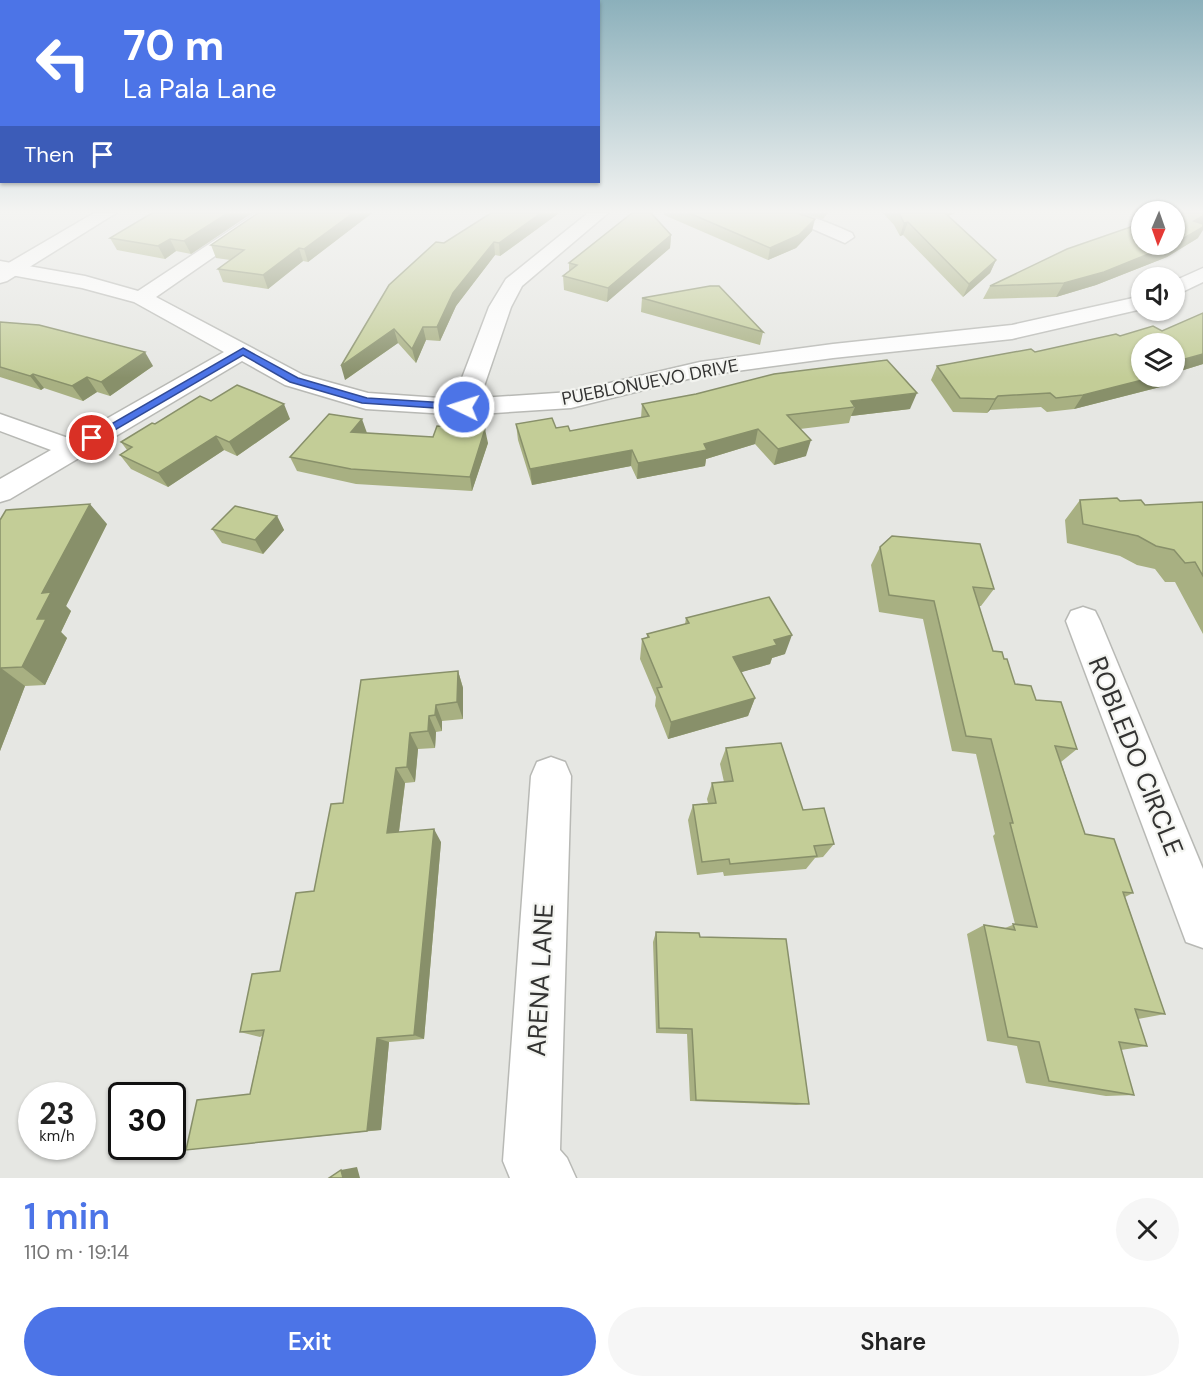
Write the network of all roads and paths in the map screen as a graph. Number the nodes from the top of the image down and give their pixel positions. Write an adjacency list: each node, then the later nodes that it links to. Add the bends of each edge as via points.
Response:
1 (25, 268): 6 (street, PUEBLONUEVO DRIVE)
2 (186, 268): 6 (street)
3 (531, 268): 9 (street, via 513,283 500,307)
4 (1203, 274): 5 (street)
5 (1185, 284)
6 (141, 298): 8 (street, PUEBLONUEVO DRIVE)
7 (1131, 305): 9 (street, PUEBLONUEVO DRIVE, via 1012,332 700,369 571,400)
8 (243, 351): 9 (street, PUEBLONUEVO DRIVE, via 294,380 366,401); 11 (street)
9 (464, 407)
10 (0, 422): 11 (street)
11 (73, 449): 12 (street)
12 (0, 492)
13 (1083, 621): 15 (street, ROBLEDO CIRCLE)
14 (551, 776): 16 (street, ARENA LANE, via 531,1161)
15 (1203, 925)
16 (547, 1178)

